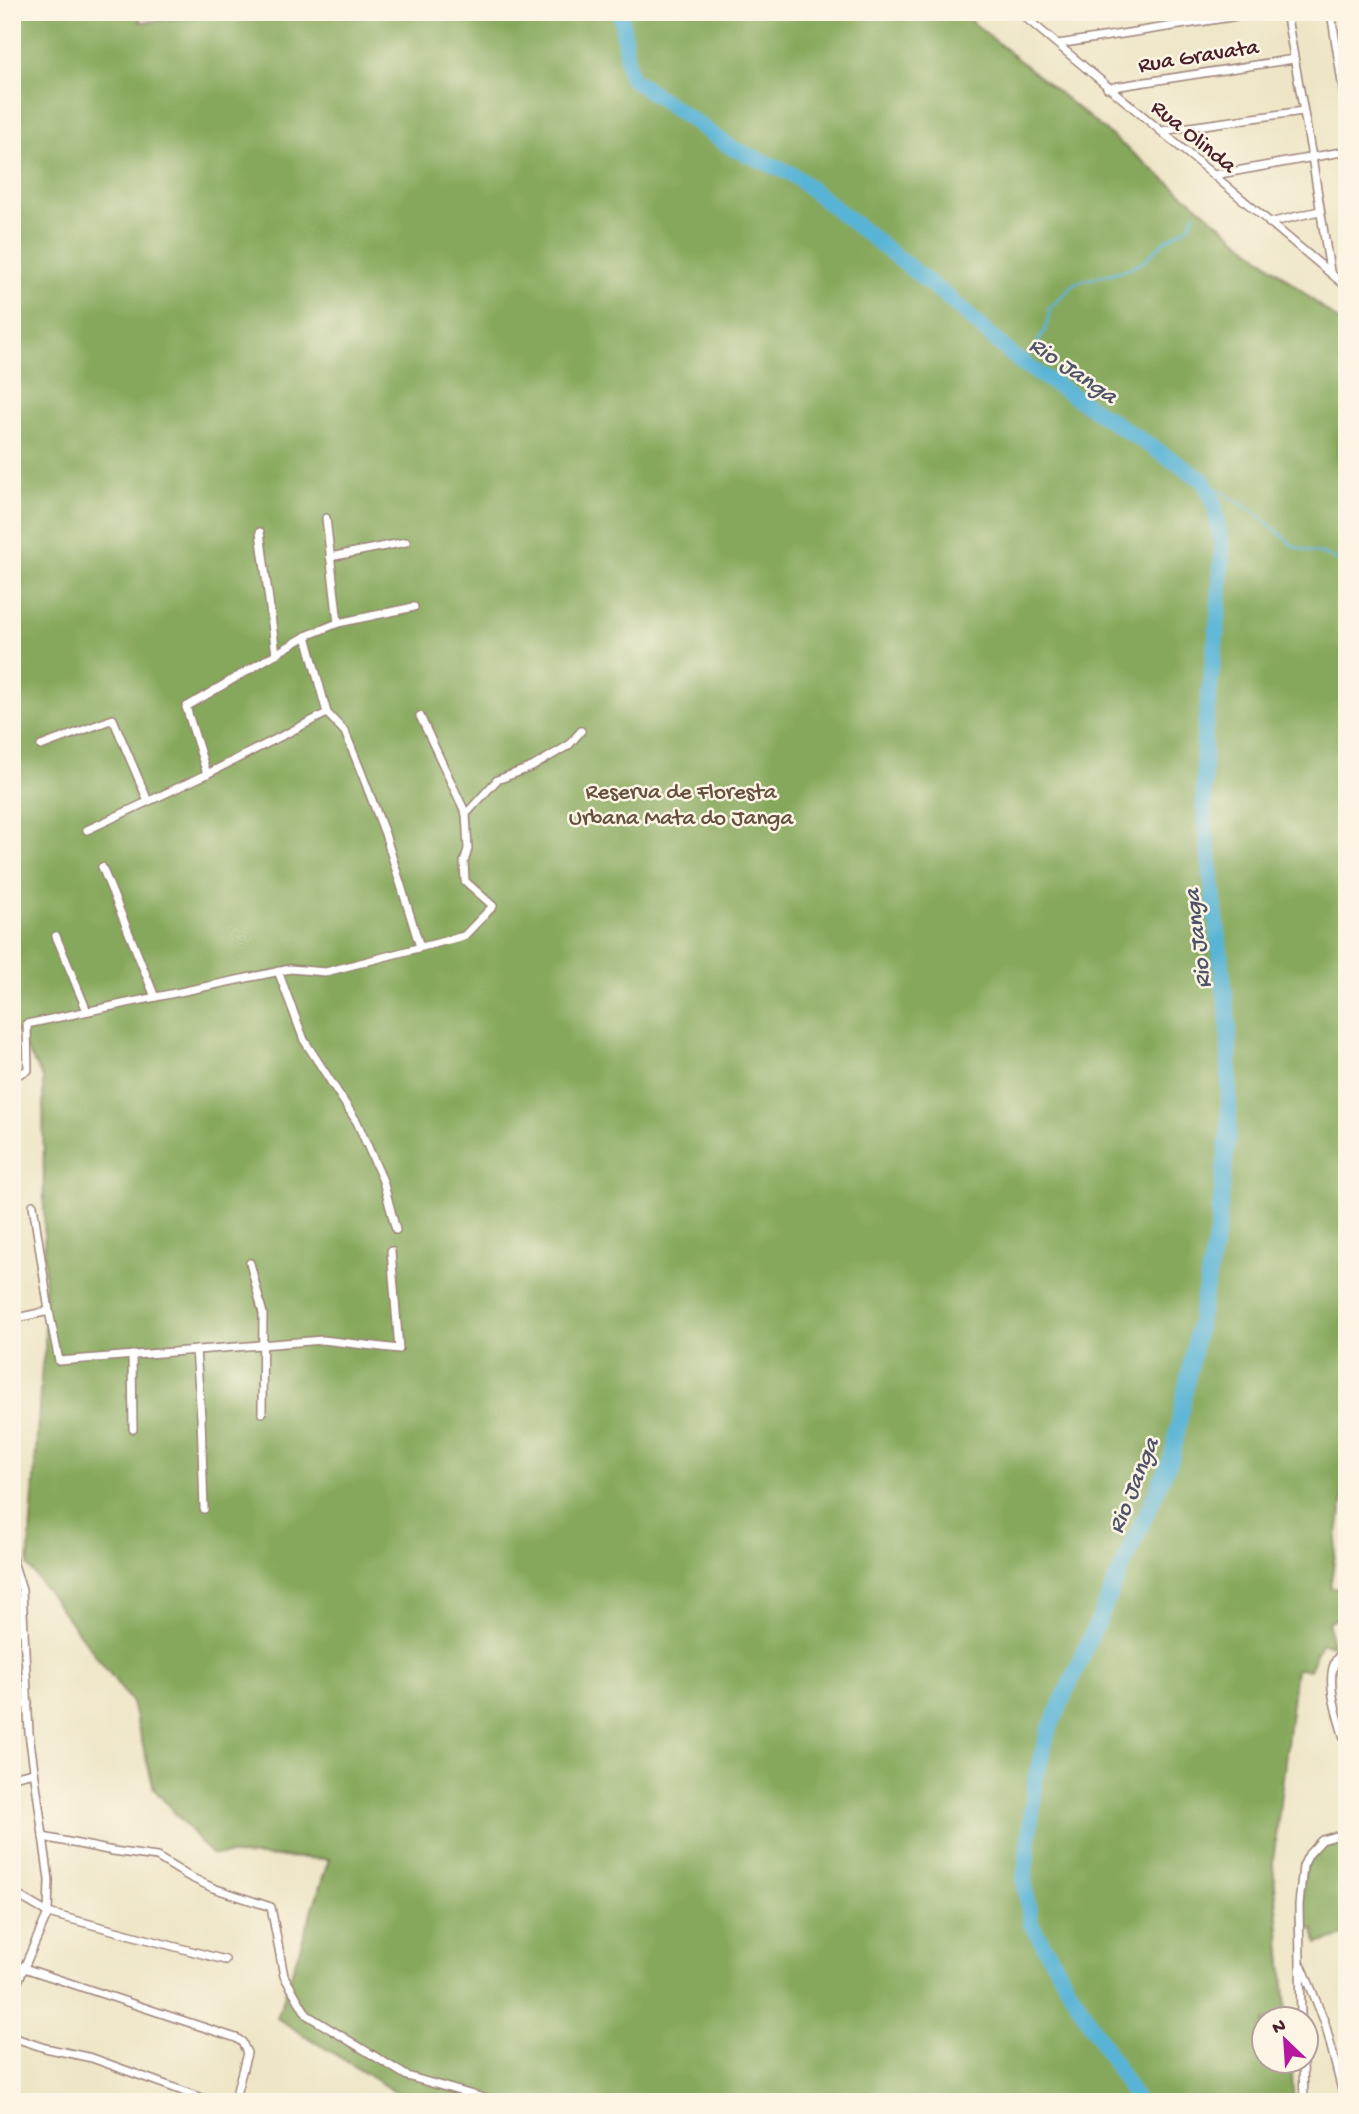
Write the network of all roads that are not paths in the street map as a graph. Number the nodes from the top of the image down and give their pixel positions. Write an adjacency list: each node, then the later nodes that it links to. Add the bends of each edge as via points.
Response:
1 (1019, 12): 5 (street, Rua Olinda)
2 (1263, 12): 5 (street)
3 (1286, 12): 6 (street)
4 (1331, 12): 9 (street)
5 (1058, 44): 7 (street, Rua Olinda)
6 (1294, 59): 7 (street, Rua Gravata); 8 (street)
7 (1107, 88): 10 (street, Rua Olinda)
8 (1303, 111): 10 (street); 12 (street)
9 (1347, 115)
10 (1161, 131): 13 (street, Rua Olinda)
11 (1347, 151): 12 (street)
12 (1312, 156): 13 (street); 14 (street)
13 (1214, 175): 15 (street, Rua Olinda)
14 (1319, 211): 15 (street); 16 (street)
15 (1269, 223): 16 (street, Rua Olinda)
16 (1330, 272): 17 (street, Rua Olinda)
17 (1347, 287)
18 (326, 518): 21 (street)
19 (260, 532): 25 (street)
20 (406, 541): 21 (street)
21 (330, 557): 23 (street)
22 (414, 607): 23 (street)
23 (338, 623): 24 (street)
24 (306, 636): 25 (street); 26 (street)
25 (276, 654): 30 (street, via 186,707)
26 (327, 713): 30 (street); 36 (street, via 345,732 385,834)
27 (420, 716): 32 (street)
28 (581, 731): 32 (street, via 551,757 497,780)
29 (41, 746): 31 (street, via 113,719)
30 (207, 774): 31 (street)
31 (148, 802): 33 (street)
32 (466, 814): 36 (street, via 465,881 493,906 464,936)
33 (87, 830)
34 (102, 867): 38 (street)
35 (56, 936): 39 (street)
36 (420, 947): 37 (street, via 326,972)
37 (278, 971): 38 (street); 42 (street, via 304,1040 357,1122 383,1181)
38 (155, 997): 39 (street)
39 (88, 1011): 40 (street, via 27,1024 29,1070)
40 (12, 1077)
41 (33, 1205): 45 (street)
42 (396, 1230)
43 (391, 1251): 47 (street, via 399,1349 323,1340)
44 (250, 1263): 47 (street, via 263,1314)
45 (49, 1311): 46 (street); 49 (street, via 60,1361)
46 (12, 1319)
47 (264, 1345): 48 (street); 50 (street)
48 (196, 1350): 49 (street); 52 (street)
49 (132, 1355): 51 (street)
50 (262, 1413)
51 (133, 1430)
52 (204, 1510)
53 (12, 1558): 54 (street, via 22,1590)
54 (24, 1630): 55 (street); 57 (street)
55 (12, 1633)
56 (1347, 1650): 59 (street, via 1335,1660 1331,1675)
57 (28, 1703): 58 (street); 60 (street)
58 (12, 1706)
59 (1347, 1748)
60 (34, 1772): 61 (street); 63 (street)
61 (12, 1777)
62 (1347, 1833): 67 (street, via 1322,1840 1303,1866)
63 (43, 1837): 65 (street); 74 (street, via 158,1857 213,1888 271,1907 284,1976 307,2015 407,2076)
64 (12, 1892): 65 (street)
65 (48, 1913): 66 (street); 69 (street)
66 (225, 1960)
67 (1301, 1963): 71 (street); 78 (street, via 1325,2023)
68 (12, 1964): 69 (street)
69 (25, 1968): 70 (street); 76 (street, via 242,2042 246,2064)
70 (12, 1995)
71 (1301, 2006)
72 (12, 2037): 75 (street, via 92,2058)
73 (1303, 2076): 77 (street)
74 (487, 2099)
75 (213, 2102)
76 (234, 2102)
77 (1304, 2102)
78 (1345, 2102)

